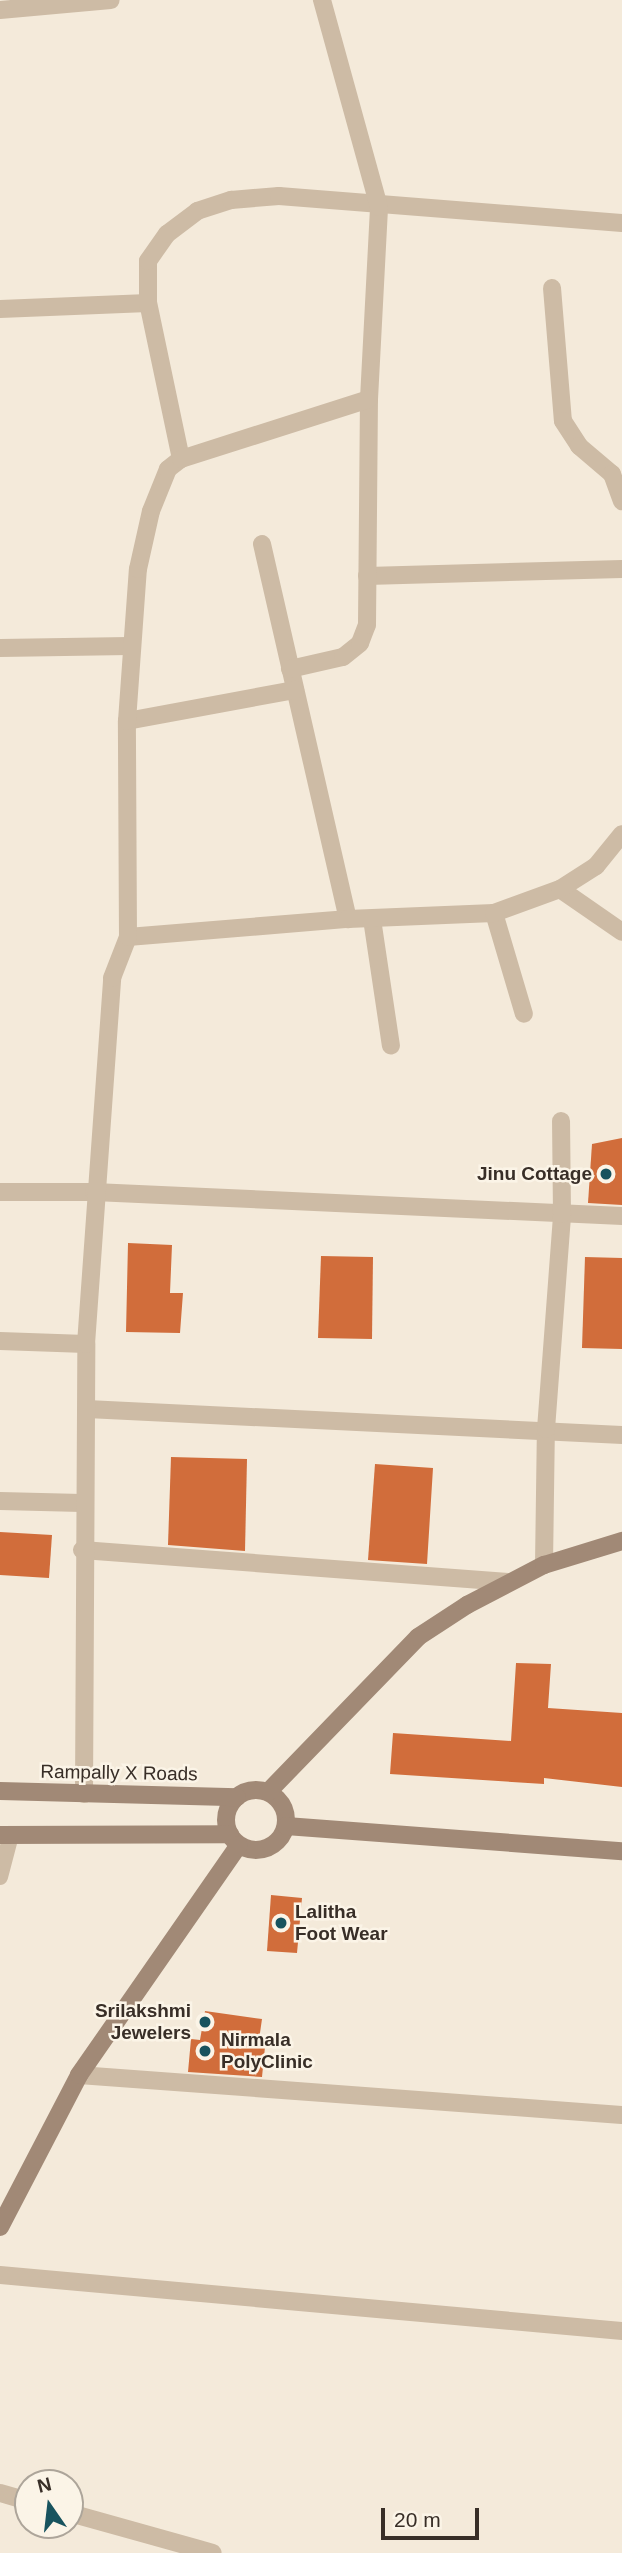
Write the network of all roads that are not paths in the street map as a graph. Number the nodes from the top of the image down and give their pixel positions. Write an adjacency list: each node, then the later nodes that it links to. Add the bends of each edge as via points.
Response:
1 (111, 0): 3 (street)
2 (322, 0): 5 (street)
3 (23, 4): 4 (street)
4 (0, 10)
5 (379, 207): 6 (street); 8 (street, via 279,196 231,200 197,211 167,234 148,261); 10 (street)
6 (622, 223)
7 (552, 288): 12 (street, via 563,421 579,446 612,474)
8 (148, 303): 9 (street); 11 (street)
9 (0, 309)
10 (369, 399): 11 (street); 15 (street)
11 (181, 458): 16 (street, via 168,469 151,510)
12 (622, 501)
13 (261, 544): 18 (street)
14 (621, 575): 15 (street)
15 (367, 576): 18 (street, via 367,625 360,643 343,657)
16 (129, 646): 17 (street); 20 (street)
17 (0, 648)
18 (290, 669): 19 (street)
19 (295, 690): 20 (street); 24 (street)
20 (127, 721): 27 (street)
21 (622, 834): 22 (street, via 596,866)
22 (560, 889): 23 (street); 26 (street)
23 (494, 913): 25 (street); 28 (street)
24 (348, 919): 25 (street); 27 (street)
25 (372, 919): 29 (street)
26 (622, 932)
27 (128, 937): 32 (street, via 112,978)
28 (524, 1014)
29 (391, 1046)
30 (561, 1121): 33 (street)
31 (0, 1192): 32 (street)
32 (94, 1192): 33 (street); 36 (street)
33 (562, 1214): 34 (street); 38 (street)
34 (622, 1216)
35 (0, 1341): 36 (street)
36 (86, 1344): 37 (street)
37 (87, 1409): 38 (street); 41 (street)
38 (546, 1429): 39 (street); 44 (street)
39 (622, 1435)
40 (0, 1501): 41 (street)
41 (82, 1503): 43 (street)
42 (622, 1541): 44 (main road)
43 (82, 1550): 45 (street); 48 (street)
44 (544, 1565): 45 (main road)
45 (508, 1582): 47 (main road, via 418,1637)
46 (0, 1791): 48 (main road, Rampally X Roads)
47 (268, 1792): 49 (main road, via 247,1791); 50 (main road, via 283,1806)
48 (84, 1794): 49 (main road, Rampally X Roads)
49 (237, 1797): 52 (main road, via 228,1811)
50 (286, 1826): 52 (main road, via 276,1843 266,1849); 53 (main road)
51 (6, 1835): 52 (main road); 54 (lane)
52 (234, 1839): 55 (main road)
53 (622, 1851)
54 (0, 1877)
55 (79, 2075): 56 (street); 57 (main road)
56 (622, 2115)
57 (0, 2227)
58 (0, 2275): 59 (street)
59 (622, 2331)
60 (84, 2517): 61 (street)
61 (213, 2553)

